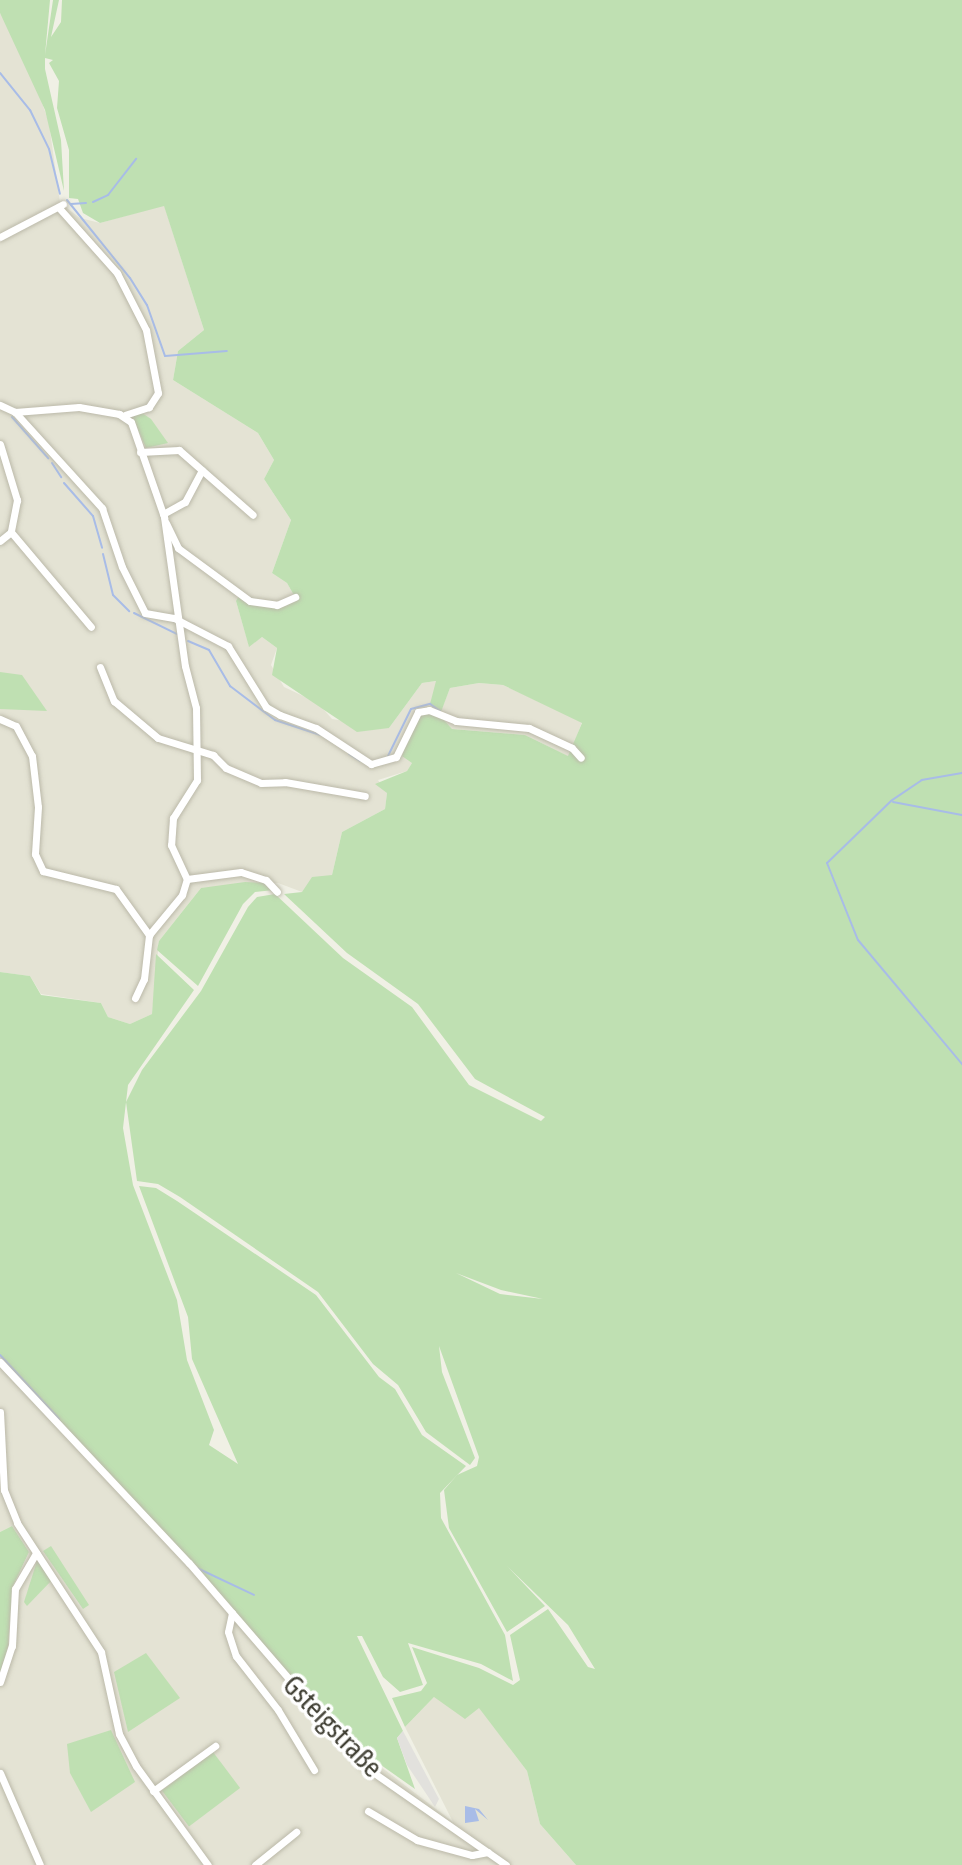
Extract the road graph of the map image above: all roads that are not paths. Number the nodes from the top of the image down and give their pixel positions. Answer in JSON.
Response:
{"nodes":[{"id":1,"x":0,"y":237,"type":"edge"},
{"id":2,"x":0,"y":405,"type":"edge"},
{"id":3,"x":15,"y":412,"type":"junction"},
{"id":4,"x":123,"y":415,"type":"junction"},
{"id":5,"x":0,"y":444,"type":"edge"},
{"id":6,"x":140,"y":452,"type":"junction"},
{"id":7,"x":202,"y":470,"type":"junction"},
{"id":8,"x":253,"y":515,"type":"dead end"},
{"id":9,"x":163,"y":516,"type":"junction"},
{"id":10,"x":11,"y":532,"type":"junction"},
{"id":11,"x":0,"y":541,"type":"edge"},
{"id":12,"x":295,"y":597,"type":"dead end"},
{"id":13,"x":182,"y":621,"type":"junction"},
{"id":14,"x":91,"y":627,"type":"dead end"},
{"id":15,"x":100,"y":667,"type":"dead end"},
{"id":16,"x":0,"y":719,"type":"edge"},
{"id":17,"x":200,"y":751,"type":"junction"},
{"id":18,"x":581,"y":758,"type":"dead end"},
{"id":19,"x":365,"y":796,"type":"dead end"},
{"id":20,"x":187,"y":879,"type":"junction"},
{"id":21,"x":277,"y":892,"type":"dead end"},
{"id":22,"x":149,"y":935,"type":"junction"},
{"id":23,"x":135,"y":998,"type":"dead end"},
{"id":24,"x":0,"y":1362,"type":"edge"},
{"id":25,"x":0,"y":1412,"type":"edge"},
{"id":26,"x":36,"y":1553,"type":"junction"},
{"id":27,"x":232,"y":1613,"type":"junction"},
{"id":28,"x":0,"y":1682,"type":"edge"},
{"id":29,"x":215,"y":1746,"type":"dead end"},
{"id":30,"x":314,"y":1770,"type":"dead end"},
{"id":31,"x":0,"y":1773,"type":"edge"},
{"id":32,"x":153,"y":1791,"type":"junction"},
{"id":33,"x":368,"y":1811,"type":"dead end"},
{"id":34,"x":296,"y":1832,"type":"dead end"},
{"id":35,"x":488,"y":1852,"type":"junction"},
{"id":36,"x":40,"y":1865,"type":"edge"},
{"id":37,"x":208,"y":1865,"type":"edge"},
{"id":38,"x":255,"y":1865,"type":"edge"},
{"id":39,"x":506,"y":1865,"type":"edge"}],
"edges":[{"from":1,"to":4,"type":"street"},
{"from":2,"to":3,"type":"street"},
{"from":3,"to":4,"type":"street"},
{"from":3,"to":13,"type":"street"},
{"from":4,"to":6,"type":"street"},
{"from":5,"to":10,"type":"street"},
{"from":6,"to":7,"type":"street"},
{"from":6,"to":9,"type":"street"},
{"from":7,"to":8,"type":"street"},
{"from":7,"to":9,"type":"street"},
{"from":9,"to":12,"type":"street"},
{"from":9,"to":13,"type":"street"},
{"from":10,"to":11,"type":"street"},
{"from":10,"to":14,"type":"street"},
{"from":13,"to":17,"type":"street"},
{"from":13,"to":18,"type":"street"},
{"from":15,"to":17,"type":"street"},
{"from":16,"to":22,"type":"street"},
{"from":17,"to":19,"type":"street"},
{"from":17,"to":20,"type":"street"},
{"from":20,"to":21,"type":"street"},
{"from":20,"to":22,"type":"street"},
{"from":22,"to":23,"type":"street"},
{"from":24,"to":27,"type":"street","name":"Gsteigstraße"},
{"from":25,"to":26,"type":"street"},
{"from":26,"to":28,"type":"street"},
{"from":26,"to":32,"type":"street"},
{"from":27,"to":30,"type":"street","name":"Gsteigstraße"},
{"from":27,"to":35,"type":"street","name":"Gsteigstraße"},
{"from":29,"to":32,"type":"street"},
{"from":31,"to":36,"type":"street"},
{"from":32,"to":37,"type":"street"},
{"from":33,"to":35,"type":"street","name":"Gsteigstraße"},
{"from":34,"to":38,"type":"street"},
{"from":35,"to":39,"type":"street","name":"Gsteigstraße"}]}
